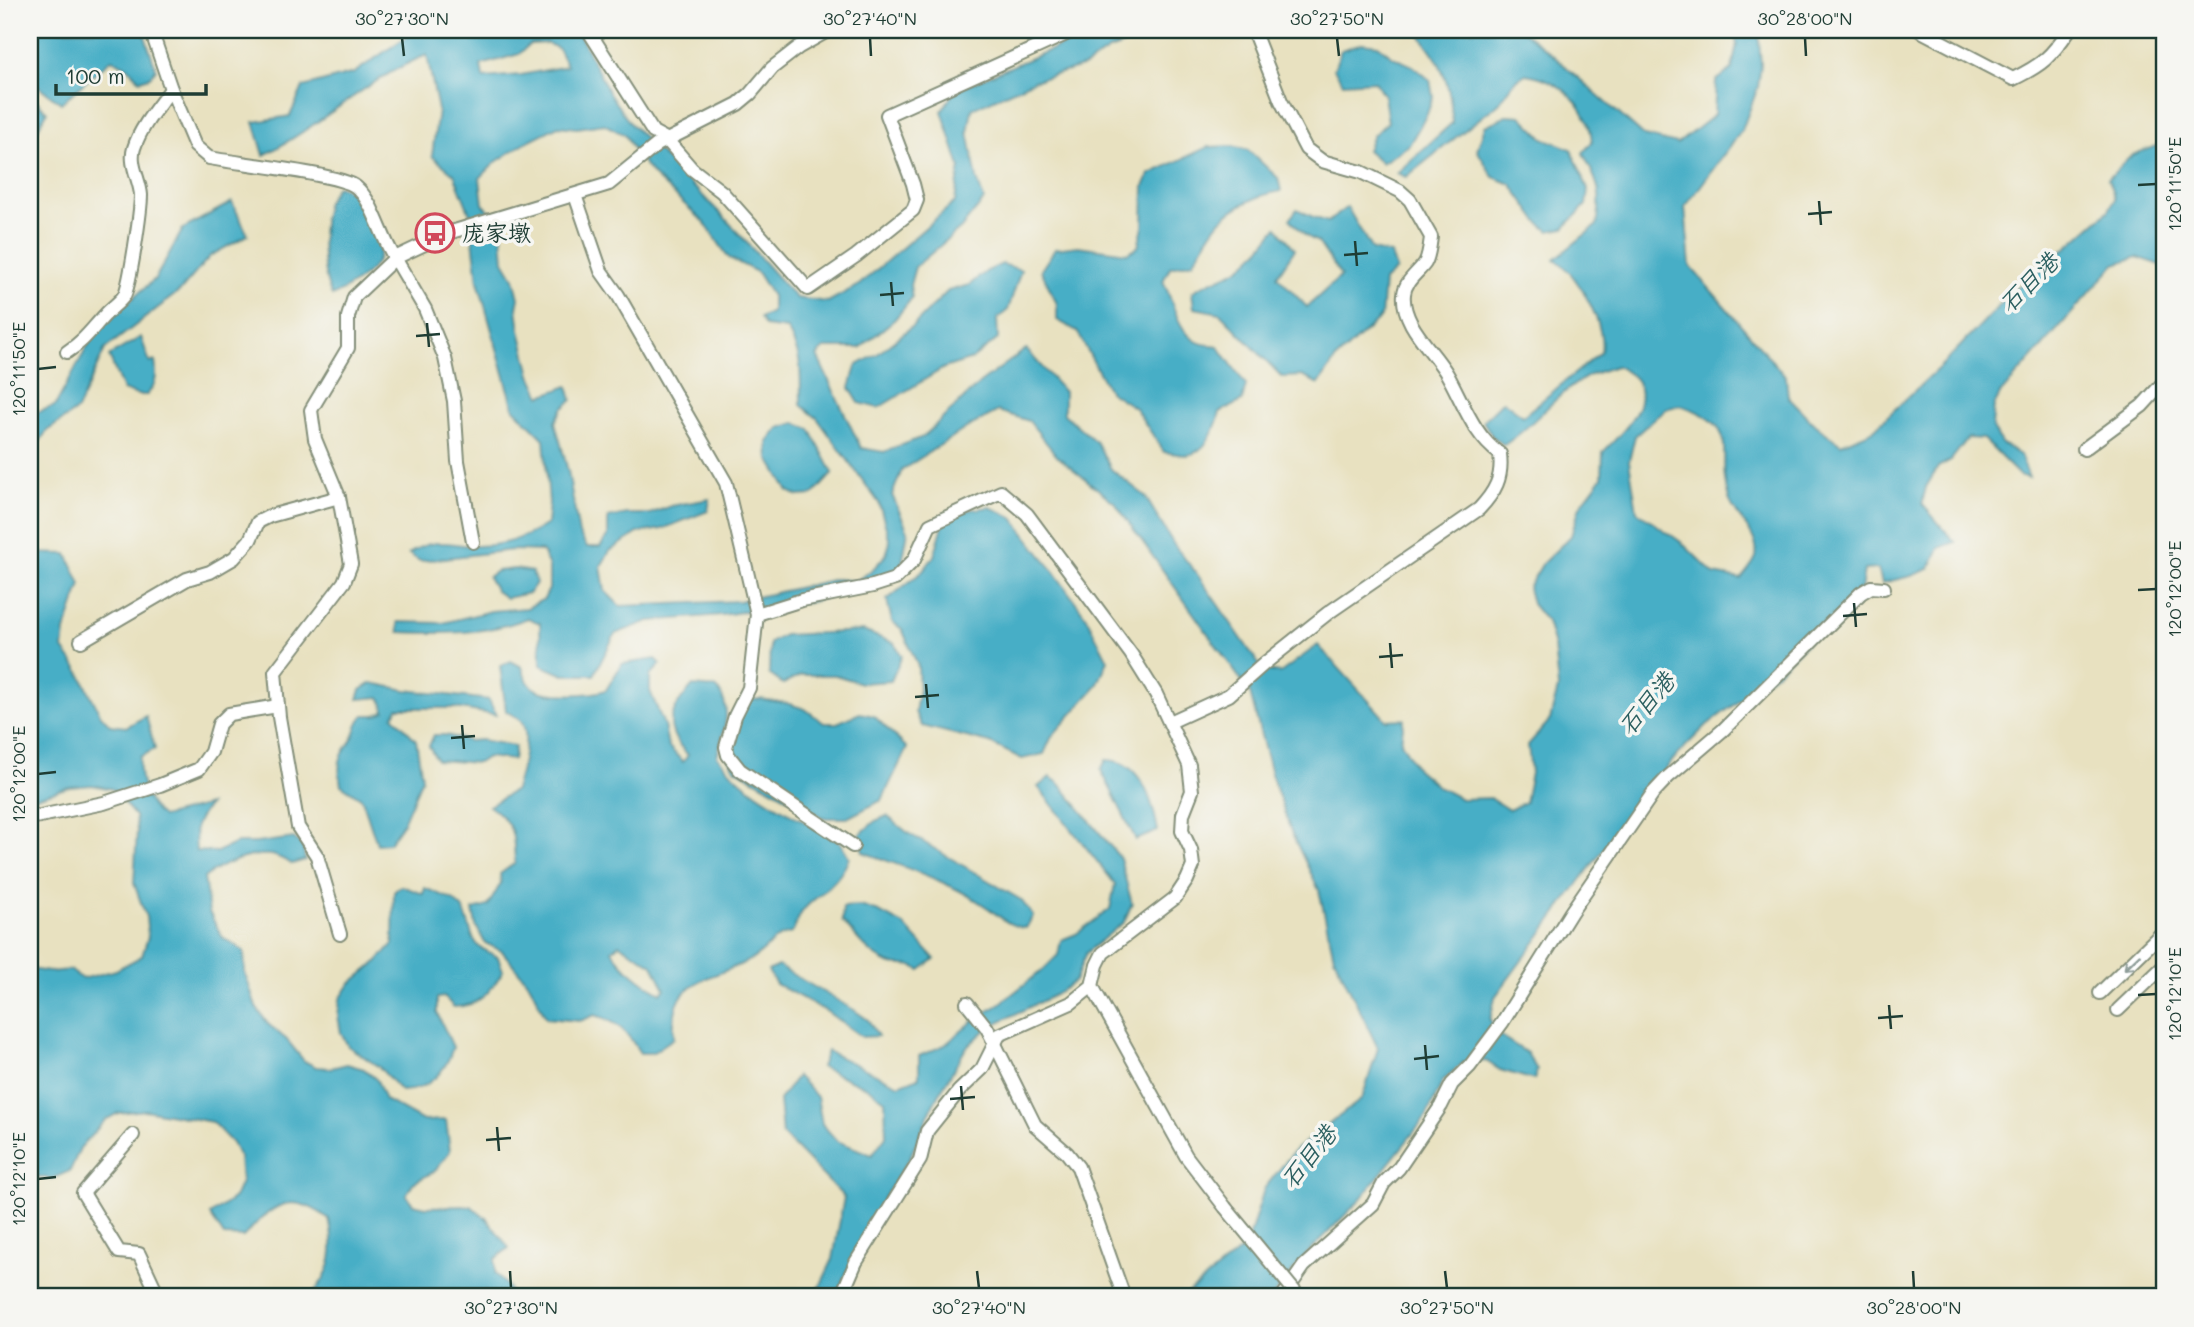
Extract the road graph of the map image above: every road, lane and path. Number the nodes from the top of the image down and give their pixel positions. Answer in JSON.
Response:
{"nodes":[{"id":1,"x":151,"y":30,"type":"edge"},
{"id":2,"x":588,"y":30,"type":"edge"},
{"id":3,"x":829,"y":30,"type":"edge"},
{"id":4,"x":1075,"y":30,"type":"edge"},
{"id":5,"x":1253,"y":30,"type":"edge"},
{"id":6,"x":1919,"y":30,"type":"edge"},
{"id":7,"x":2068,"y":30,"type":"edge"},
{"id":8,"x":171,"y":89,"type":"junction"},
{"id":9,"x":662,"y":142,"type":"junction"},
{"id":10,"x":575,"y":195,"type":"junction"},
{"id":11,"x":395,"y":258,"type":"junction"},
{"id":12,"x":66,"y":352,"type":"dead end"},
{"id":13,"x":2164,"y":382,"type":"edge"},
{"id":14,"x":2084,"y":449,"type":"dead end"},
{"id":15,"x":339,"y":497,"type":"junction"},
{"id":16,"x":473,"y":542,"type":"dead end"},
{"id":17,"x":1884,"y":588,"type":"dead end"},
{"id":18,"x":757,"y":614,"type":"junction"},
{"id":19,"x":81,"y":641,"type":"dead end"},
{"id":20,"x":278,"y":706,"type":"junction"},
{"id":21,"x":1170,"y":722,"type":"junction"},
{"id":22,"x":30,"y":818,"type":"edge"},
{"id":23,"x":853,"y":846,"type":"dead end"},
{"id":24,"x":2164,"y":931,"type":"edge"},
{"id":25,"x":340,"y":934,"type":"dead end"},
{"id":26,"x":2164,"y":966,"type":"edge"},
{"id":27,"x":1092,"y":986,"type":"junction"},
{"id":28,"x":2100,"y":992,"type":"dead end"},
{"id":29,"x":967,"y":1003,"type":"dead end"},
{"id":30,"x":2118,"y":1010,"type":"dead end"},
{"id":31,"x":995,"y":1043,"type":"junction"},
{"id":32,"x":132,"y":1135,"type":"dead end"},
{"id":33,"x":1293,"y":1296,"type":"edge"},
{"id":34,"x":159,"y":1297,"type":"edge"},
{"id":35,"x":841,"y":1297,"type":"edge"},
{"id":36,"x":1124,"y":1297,"type":"edge"}],
"edges":[{"from":1,"to":8,"type":"street"},
{"from":2,"to":9,"type":"street"},
{"from":3,"to":9,"type":"street"},
{"from":4,"to":9,"type":"street"},
{"from":5,"to":21,"type":"street"},
{"from":6,"to":7,"type":"street"},
{"from":8,"to":11,"type":"street"},
{"from":8,"to":12,"type":"street"},
{"from":9,"to":10,"type":"street"},
{"from":10,"to":11,"type":"street"},
{"from":10,"to":18,"type":"street"},
{"from":11,"to":15,"type":"street"},
{"from":11,"to":16,"type":"street"},
{"from":13,"to":14,"type":"street"},
{"from":15,"to":19,"type":"street"},
{"from":15,"to":20,"type":"street"},
{"from":17,"to":33,"type":"street"},
{"from":18,"to":21,"type":"street"},
{"from":18,"to":23,"type":"street"},
{"from":20,"to":22,"type":"street"},
{"from":20,"to":25,"type":"street"},
{"from":21,"to":27,"type":"street"},
{"from":24,"to":28,"type":"street","one_way":true},
{"from":26,"to":30,"type":"street"},
{"from":27,"to":31,"type":"street"},
{"from":27,"to":33,"type":"street","bridge":true},
{"from":29,"to":31,"type":"street"},
{"from":31,"to":35,"type":"street"},
{"from":31,"to":36,"type":"street"},
{"from":32,"to":34,"type":"street"}]}
